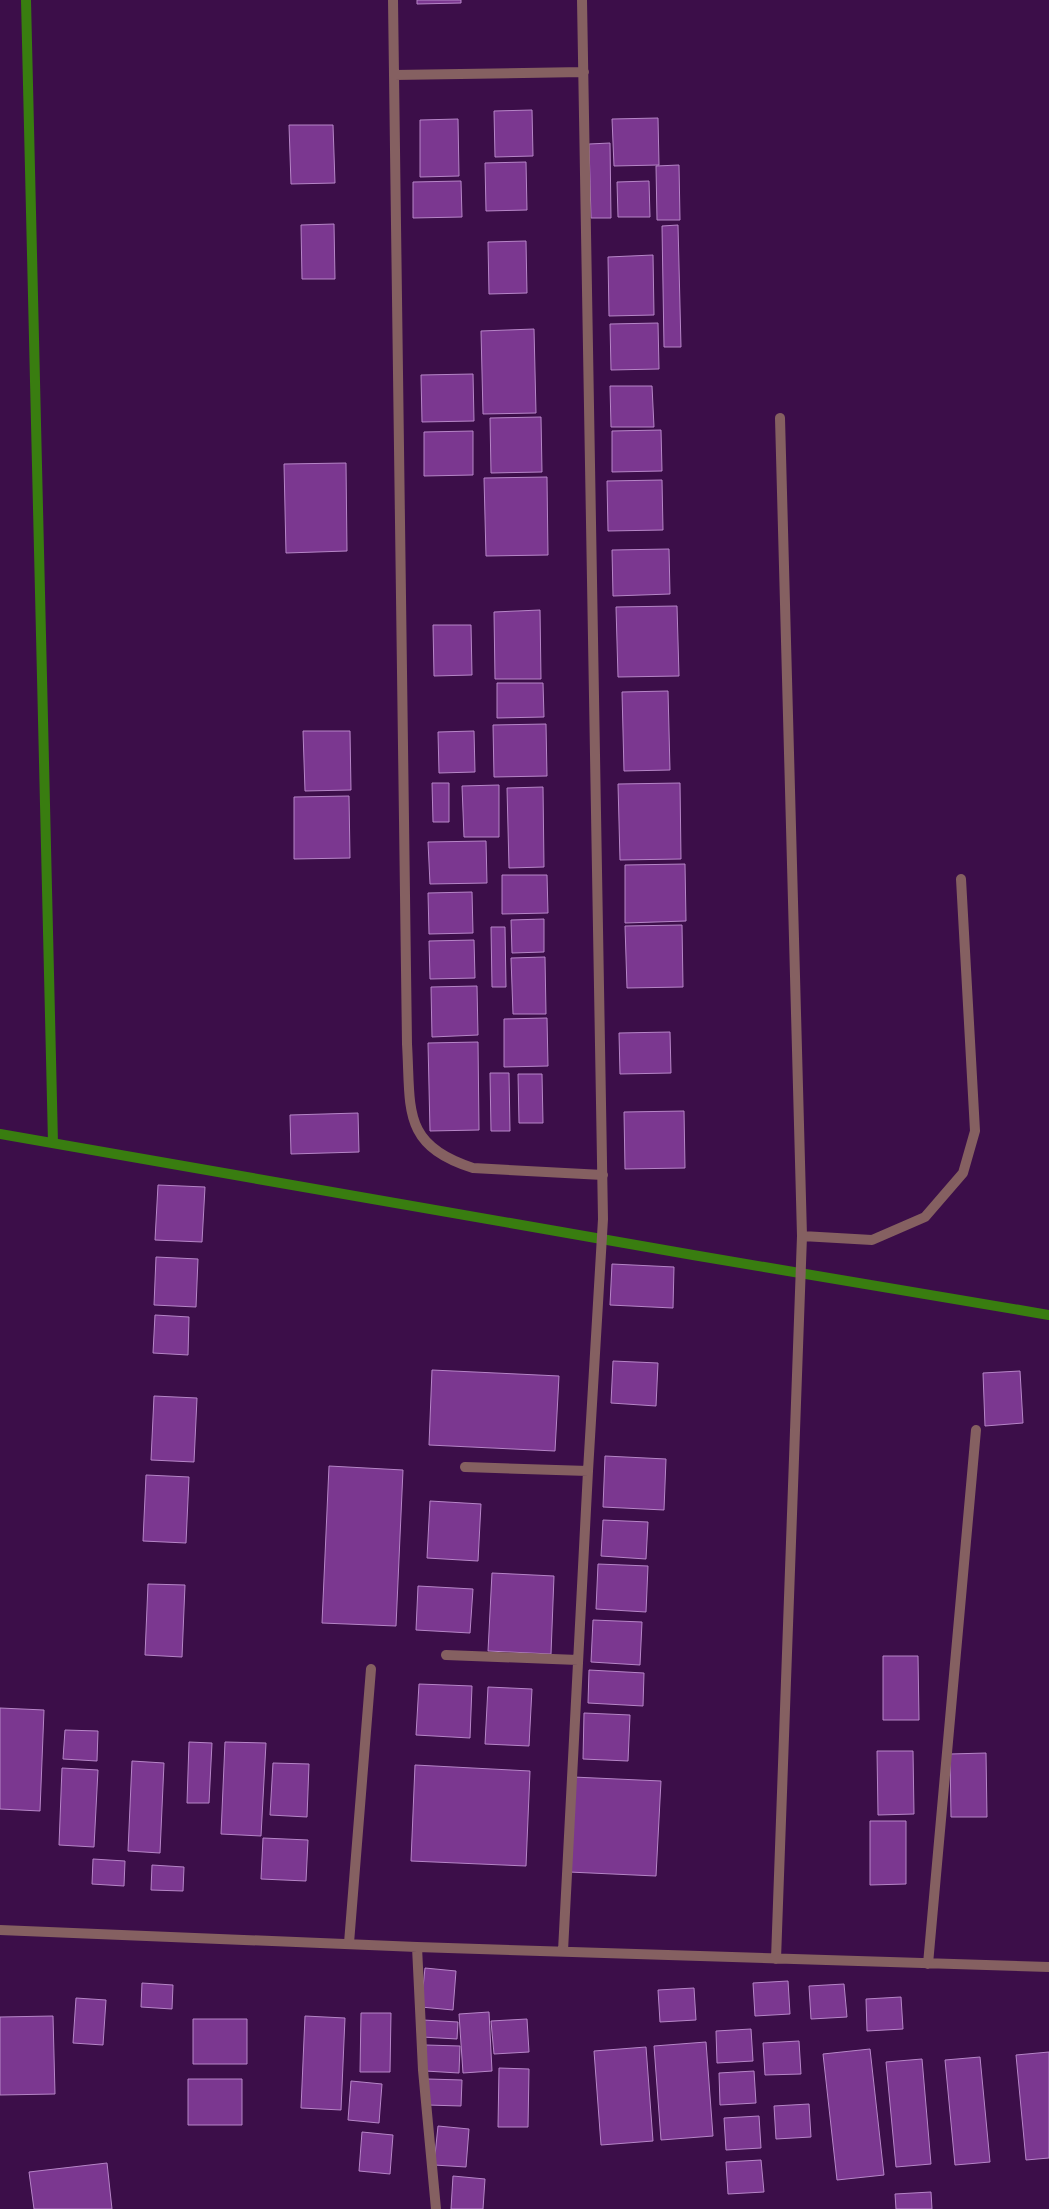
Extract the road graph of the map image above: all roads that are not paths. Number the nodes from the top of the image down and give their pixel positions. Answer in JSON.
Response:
{"nodes":[{"id":1,"x":393,"y":0,"type":"edge"},
{"id":2,"x":582,"y":0,"type":"edge"},
{"id":3,"x":584,"y":72,"type":"junction"},
{"id":4,"x":394,"y":75,"type":"junction"},
{"id":5,"x":780,"y":418,"type":"dead end"},
{"id":6,"x":961,"y":879,"type":"dead end"},
{"id":7,"x":603,"y":1175,"type":"junction"},
{"id":8,"x":802,"y":1236,"type":"junction"},
{"id":9,"x":976,"y":1430,"type":"dead end"},
{"id":10,"x":465,"y":1467,"type":"dead end"},
{"id":11,"x":588,"y":1471,"type":"junction"},
{"id":12,"x":446,"y":1655,"type":"dead end"},
{"id":13,"x":578,"y":1660,"type":"junction"},
{"id":14,"x":371,"y":1669,"type":"dead end"},
{"id":15,"x":0,"y":1930,"type":"edge"},
{"id":16,"x":349,"y":1943,"type":"junction"},
{"id":17,"x":417,"y":1947,"type":"junction"},
{"id":18,"x":563,"y":1951,"type":"junction"},
{"id":19,"x":776,"y":1959,"type":"junction"},
{"id":20,"x":928,"y":1964,"type":"junction"},
{"id":21,"x":1049,"y":1967,"type":"edge"},
{"id":22,"x":436,"y":2209,"type":"edge"}],
"edges":[{"from":1,"to":4,"type":"street"},
{"from":2,"to":3,"type":"street"},
{"from":3,"to":4,"type":"street"},
{"from":3,"to":7,"type":"street"},
{"from":4,"to":7,"type":"street"},
{"from":5,"to":8,"type":"street"},
{"from":6,"to":8,"type":"street"},
{"from":7,"to":11,"type":"street"},
{"from":8,"to":19,"type":"street"},
{"from":9,"to":20,"type":"street"},
{"from":10,"to":11,"type":"street"},
{"from":11,"to":13,"type":"street"},
{"from":12,"to":13,"type":"street"},
{"from":13,"to":18,"type":"street"},
{"from":14,"to":16,"type":"street"},
{"from":15,"to":16,"type":"street"},
{"from":16,"to":17,"type":"street"},
{"from":17,"to":18,"type":"street"},
{"from":17,"to":22,"type":"street"},
{"from":18,"to":19,"type":"street"},
{"from":19,"to":20,"type":"street"},
{"from":20,"to":21,"type":"street"}]}
